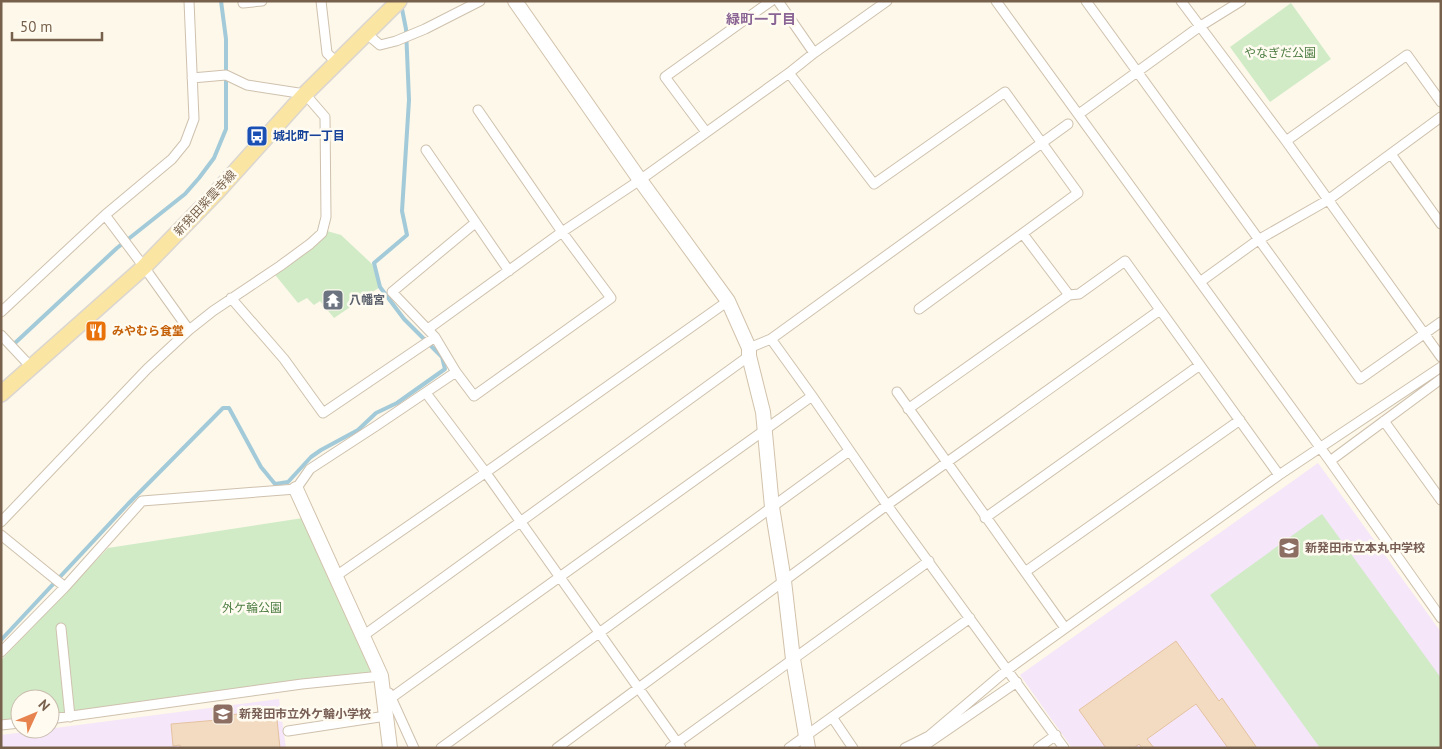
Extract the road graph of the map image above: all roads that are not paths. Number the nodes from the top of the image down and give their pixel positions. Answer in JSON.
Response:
{"nodes":[{"id":1,"x":189,"y":1,"type":"edge"},
{"id":2,"x":243,"y":1,"type":"edge"},
{"id":3,"x":262,"y":1,"type":"edge"},
{"id":4,"x":321,"y":1,"type":"edge"},
{"id":5,"x":399,"y":1,"type":"edge"},
{"id":6,"x":480,"y":1,"type":"edge"},
{"id":7,"x":515,"y":1,"type":"edge"},
{"id":8,"x":770,"y":1,"type":"edge"},
{"id":9,"x":778,"y":1,"type":"edge"},
{"id":10,"x":887,"y":1,"type":"edge"},
{"id":11,"x":996,"y":1,"type":"edge"},
{"id":12,"x":1086,"y":1,"type":"edge"},
{"id":13,"x":1181,"y":1,"type":"edge"},
{"id":14,"x":1242,"y":1,"type":"edge"},
{"id":15,"x":1199,"y":27,"type":"junction"},
{"id":16,"x":367,"y":34,"type":"junction"},
{"id":17,"x":814,"y":53,"type":"junction"},
{"id":18,"x":336,"y":62,"type":"junction"},
{"id":19,"x":789,"y":72,"type":"junction"},
{"id":20,"x":1137,"y":72,"type":"junction"},
{"id":21,"x":192,"y":78,"type":"junction"},
{"id":22,"x":304,"y":94,"type":"junction"},
{"id":23,"x":1441,"y":102,"type":"edge"},
{"id":24,"x":478,"y":110,"type":"dead end"},
{"id":25,"x":1079,"y":114,"type":"junction"},
{"id":26,"x":1441,"y":117,"type":"edge"},
{"id":27,"x":1068,"y":124,"type":"dead end"},
{"id":28,"x":706,"y":132,"type":"junction"},
{"id":29,"x":1286,"y":141,"type":"junction"},
{"id":30,"x":1041,"y":144,"type":"junction"},
{"id":31,"x":426,"y":150,"type":"dead end"},
{"id":32,"x":1391,"y":154,"type":"junction"},
{"id":33,"x":640,"y":180,"type":"junction"},
{"id":34,"x":1328,"y":200,"type":"junction"},
{"id":35,"x":104,"y":215,"type":"junction"},
{"id":36,"x":475,"y":223,"type":"junction"},
{"id":37,"x":1441,"y":224,"type":"edge"},
{"id":38,"x":562,"y":232,"type":"junction"},
{"id":39,"x":1023,"y":234,"type":"junction"},
{"id":40,"x":1258,"y":240,"type":"junction"},
{"id":41,"x":144,"y":267,"type":"junction"},
{"id":42,"x":509,"y":271,"type":"junction"},
{"id":43,"x":1200,"y":282,"type":"junction"},
{"id":44,"x":1069,"y":295,"type":"junction"},
{"id":45,"x":231,"y":298,"type":"junction"},
{"id":46,"x":728,"y":301,"type":"junction"},
{"id":47,"x":919,"y":309,"type":"dead end"},
{"id":48,"x":1160,"y":310,"type":"junction"},
{"id":49,"x":1,"y":312,"type":"edge"},
{"id":50,"x":1441,"y":322,"type":"edge"},
{"id":51,"x":428,"y":329,"type":"junction"},
{"id":52,"x":189,"y":330,"type":"junction"},
{"id":53,"x":1424,"y":334,"type":"junction"},
{"id":54,"x":1,"y":335,"type":"edge"},
{"id":55,"x":435,"y":337,"type":"junction"},
{"id":56,"x":770,"y":339,"type":"junction"},
{"id":57,"x":749,"y":352,"type":"junction"},
{"id":58,"x":1441,"y":357,"type":"edge"},
{"id":59,"x":1200,"y":365,"type":"junction"},
{"id":60,"x":31,"y":367,"type":"junction"},
{"id":61,"x":1441,"y":367,"type":"edge"},
{"id":62,"x":456,"y":372,"type":"junction"},
{"id":63,"x":1441,"y":380,"type":"edge"},
{"id":64,"x":426,"y":392,"type":"junction"},
{"id":65,"x":897,"y":392,"type":"dead end"},
{"id":66,"x":1,"y":394,"type":"edge"},
{"id":67,"x":812,"y":396,"type":"junction"},
{"id":68,"x":908,"y":409,"type":"junction"},
{"id":69,"x":1240,"y":420,"type":"junction"},
{"id":70,"x":1384,"y":421,"type":"junction"},
{"id":71,"x":764,"y":431,"type":"junction"},
{"id":72,"x":1319,"y":447,"type":"junction"},
{"id":73,"x":849,"y":451,"type":"junction"},
{"id":74,"x":1330,"y":461,"type":"junction"},
{"id":75,"x":947,"y":464,"type":"junction"},
{"id":76,"x":486,"y":473,"type":"junction"},
{"id":77,"x":1279,"y":475,"type":"junction"},
{"id":78,"x":296,"y":489,"type":"junction"},
{"id":79,"x":1441,"y":500,"type":"edge"},
{"id":80,"x":887,"y":505,"type":"junction"},
{"id":81,"x":772,"y":507,"type":"junction"},
{"id":82,"x":985,"y":518,"type":"junction"},
{"id":83,"x":1,"y":522,"type":"edge"},
{"id":84,"x":520,"y":522,"type":"junction"},
{"id":85,"x":1,"y":535,"type":"edge"},
{"id":86,"x":929,"y":561,"type":"junction"},
{"id":87,"x":1025,"y":572,"type":"junction"},
{"id":88,"x":336,"y":576,"type":"junction"},
{"id":89,"x":560,"y":577,"type":"junction"},
{"id":90,"x":784,"y":581,"type":"junction"},
{"id":91,"x":65,"y":587,"type":"junction"},
{"id":92,"x":1440,"y":616,"type":"edge"},
{"id":93,"x":970,"y":618,"type":"junction"},
{"id":94,"x":61,"y":628,"type":"dead end"},
{"id":95,"x":1065,"y":628,"type":"junction"},
{"id":96,"x":599,"y":633,"type":"junction"},
{"id":97,"x":363,"y":636,"type":"junction"},
{"id":98,"x":1,"y":652,"type":"edge"},
{"id":99,"x":793,"y":659,"type":"junction"},
{"id":100,"x":1007,"y":670,"type":"junction"},
{"id":101,"x":381,"y":676,"type":"junction"},
{"id":102,"x":1017,"y":682,"type":"junction"},
{"id":103,"x":638,"y":688,"type":"junction"},
{"id":104,"x":391,"y":698,"type":"junction"},
{"id":105,"x":386,"y":716,"type":"junction"},
{"id":106,"x":70,"y":717,"type":"junction"},
{"id":107,"x":832,"y":717,"type":"junction"},
{"id":108,"x":60,"y":718,"type":"edge"},
{"id":109,"x":288,"y":731,"type":"dead end"},
{"id":110,"x":1056,"y":735,"type":"junction"},
{"id":111,"x":807,"y":742,"type":"edge"},
{"id":112,"x":676,"y":746,"type":"edge"},
{"id":113,"x":390,"y":748,"type":"edge"},
{"id":114,"x":414,"y":748,"type":"edge"},
{"id":115,"x":441,"y":748,"type":"edge"},
{"id":116,"x":557,"y":748,"type":"edge"},
{"id":117,"x":789,"y":748,"type":"edge"},
{"id":118,"x":853,"y":748,"type":"edge"},
{"id":119,"x":905,"y":748,"type":"edge"},
{"id":120,"x":921,"y":748,"type":"edge"},
{"id":121,"x":1038,"y":748,"type":"edge"},
{"id":122,"x":1064,"y":748,"type":"edge"}],
"edges":[{"from":1,"to":21,"type":"street"},
{"from":2,"to":3,"type":"street"},
{"from":4,"to":18,"type":"street"},
{"from":5,"to":16,"type":"main road","name":"新発田紫雲寺線"},
{"from":6,"to":16,"type":"street"},
{"from":7,"to":33,"type":"street"},
{"from":8,"to":28,"type":"street"},
{"from":9,"to":17,"type":"street"},
{"from":10,"to":17,"type":"street"},
{"from":11,"to":25,"type":"street"},
{"from":12,"to":20,"type":"street"},
{"from":13,"to":15,"type":"street"},
{"from":14,"to":15,"type":"street"},
{"from":15,"to":20,"type":"street"},
{"from":15,"to":29,"type":"street"},
{"from":16,"to":18,"type":"main road","name":"新発田紫雲寺線"},
{"from":17,"to":19,"type":"street"},
{"from":18,"to":22,"type":"main road","name":"新発田紫雲寺線"},
{"from":19,"to":28,"type":"street"},
{"from":19,"to":30,"type":"street"},
{"from":20,"to":25,"type":"street"},
{"from":20,"to":40,"type":"street"},
{"from":21,"to":22,"type":"street"},
{"from":21,"to":35,"type":"street"},
{"from":22,"to":41,"type":"main road","name":"新発田紫雲寺線"},
{"from":22,"to":45,"type":"street"},
{"from":23,"to":29,"type":"street"},
{"from":24,"to":38,"type":"street"},
{"from":25,"to":43,"type":"street"},
{"from":26,"to":32,"type":"street"},
{"from":27,"to":30,"type":"street"},
{"from":28,"to":33,"type":"street"},
{"from":29,"to":34,"type":"street"},
{"from":30,"to":39,"type":"street"},
{"from":30,"to":56,"type":"street"},
{"from":31,"to":36,"type":"street"},
{"from":32,"to":34,"type":"street"},
{"from":32,"to":37,"type":"street"},
{"from":33,"to":38,"type":"street"},
{"from":33,"to":46,"type":"street"},
{"from":34,"to":40,"type":"street"},
{"from":34,"to":53,"type":"street"},
{"from":35,"to":41,"type":"street"},
{"from":35,"to":49,"type":"street"},
{"from":36,"to":42,"type":"street"},
{"from":36,"to":51,"type":"street"},
{"from":38,"to":42,"type":"street"},
{"from":38,"to":62,"type":"street"},
{"from":39,"to":44,"type":"street"},
{"from":39,"to":47,"type":"street"},
{"from":40,"to":43,"type":"street"},
{"from":40,"to":53,"type":"street"},
{"from":41,"to":52,"type":"street"},
{"from":41,"to":60,"type":"main road","name":"新発田紫雲寺線"},
{"from":42,"to":51,"type":"street"},
{"from":43,"to":72,"type":"street"},
{"from":44,"to":48,"type":"street"},
{"from":44,"to":68,"type":"street"},
{"from":45,"to":52,"type":"street"},
{"from":45,"to":55,"type":"street"},
{"from":46,"to":57,"type":"street"},
{"from":46,"to":76,"type":"street"},
{"from":48,"to":59,"type":"street"},
{"from":48,"to":75,"type":"street"},
{"from":50,"to":53,"type":"street"},
{"from":51,"to":55,"type":"street"},
{"from":52,"to":83,"type":"street"},
{"from":53,"to":58,"type":"street"},
{"from":54,"to":60,"type":"street"},
{"from":55,"to":62,"type":"street"},
{"from":56,"to":57,"type":"street"},
{"from":56,"to":67,"type":"street"},
{"from":57,"to":71,"type":"street"},
{"from":57,"to":84,"type":"street"},
{"from":59,"to":69,"type":"street"},
{"from":59,"to":82,"type":"street"},
{"from":60,"to":66,"type":"main road","name":"新発田紫雲寺線"},
{"from":61,"to":72,"type":"street"},
{"from":62,"to":64,"type":"street"},
{"from":63,"to":70,"type":"street"},
{"from":64,"to":76,"type":"street"},
{"from":64,"to":78,"type":"street"},
{"from":65,"to":68,"type":"street"},
{"from":67,"to":71,"type":"street"},
{"from":67,"to":73,"type":"street"},
{"from":68,"to":75,"type":"street"},
{"from":69,"to":77,"type":"street"},
{"from":69,"to":87,"type":"street"},
{"from":70,"to":74,"type":"street"},
{"from":70,"to":79,"type":"street"},
{"from":71,"to":81,"type":"street"},
{"from":71,"to":89,"type":"street"},
{"from":72,"to":74,"type":"street"},
{"from":72,"to":77,"type":"street"},
{"from":73,"to":80,"type":"street"},
{"from":73,"to":81,"type":"street"},
{"from":74,"to":92,"type":"street"},
{"from":75,"to":80,"type":"street"},
{"from":75,"to":82,"type":"street"},
{"from":76,"to":84,"type":"street"},
{"from":76,"to":88,"type":"street"},
{"from":77,"to":95,"type":"street"},
{"from":78,"to":88,"type":"street"},
{"from":78,"to":91,"type":"street"},
{"from":80,"to":86,"type":"street"},
{"from":80,"to":90,"type":"street"},
{"from":81,"to":90,"type":"street"},
{"from":81,"to":96,"type":"street"},
{"from":82,"to":87,"type":"street"},
{"from":84,"to":89,"type":"street"},
{"from":84,"to":97,"type":"street"},
{"from":85,"to":91,"type":"street"},
{"from":86,"to":93,"type":"street"},
{"from":86,"to":99,"type":"street"},
{"from":87,"to":95,"type":"street"},
{"from":88,"to":97,"type":"street"},
{"from":89,"to":96,"type":"street"},
{"from":89,"to":104,"type":"street"},
{"from":90,"to":99,"type":"street"},
{"from":90,"to":103,"type":"street"},
{"from":91,"to":98,"type":"street"},
{"from":93,"to":100,"type":"street"},
{"from":93,"to":107,"type":"street"},
{"from":94,"to":106,"type":"street"},
{"from":95,"to":100,"type":"street"},
{"from":96,"to":103,"type":"street"},
{"from":96,"to":115,"type":"street"},
{"from":97,"to":101,"type":"street"},
{"from":99,"to":111,"type":"street"},
{"from":99,"to":112,"type":"street"},
{"from":100,"to":102,"type":"street"},
{"from":100,"to":119,"type":"street"},
{"from":101,"to":104,"type":"street"},
{"from":101,"to":105,"type":"street"},
{"from":101,"to":106,"type":"street"},
{"from":102,"to":110,"type":"street"},
{"from":102,"to":120,"type":"street"},
{"from":103,"to":112,"type":"street"},
{"from":103,"to":116,"type":"street"},
{"from":104,"to":114,"type":"street"},
{"from":105,"to":109,"type":"street"},
{"from":105,"to":113,"type":"street"},
{"from":106,"to":108,"type":"street"},
{"from":107,"to":111,"type":"street"},
{"from":107,"to":118,"type":"street"},
{"from":110,"to":121,"type":"street"},
{"from":110,"to":122,"type":"street"},
{"from":111,"to":117,"type":"street"}]}
